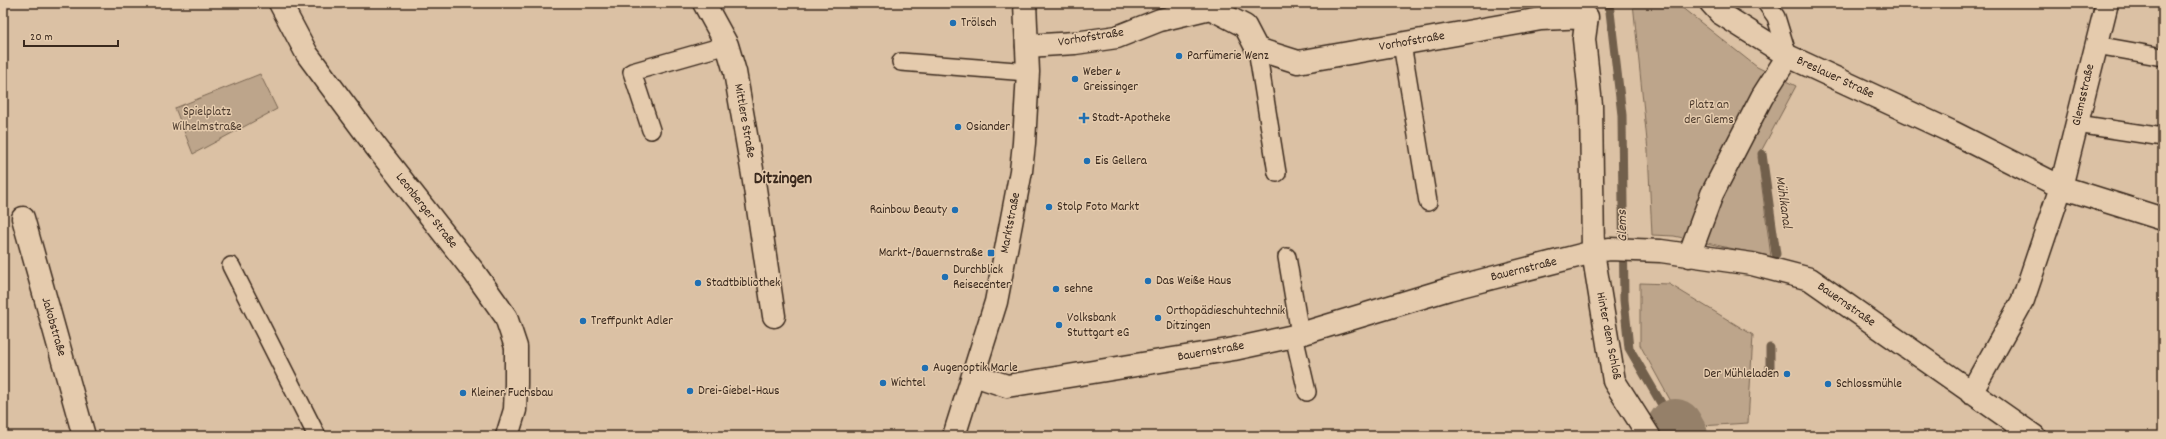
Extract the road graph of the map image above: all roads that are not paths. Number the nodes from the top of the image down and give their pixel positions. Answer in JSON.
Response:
{"nodes":[{"id":1,"x":280,"y":3,"type":"edge"},
{"id":2,"x":704,"y":3,"type":"edge"},
{"id":3,"x":1025,"y":3,"type":"edge"},
{"id":4,"x":1711,"y":3,"type":"edge"},
{"id":5,"x":1766,"y":3,"type":"edge"},
{"id":6,"x":2107,"y":3,"type":"edge"},
{"id":7,"x":1212,"y":5,"type":"edge"},
{"id":8,"x":1402,"y":44,"type":"junction"},
{"id":9,"x":727,"y":45,"type":"junction"},
{"id":10,"x":2096,"y":45,"type":"junction"},
{"id":11,"x":1027,"y":46,"type":"junction"},
{"id":12,"x":1257,"y":49,"type":"junction"},
{"id":13,"x":1788,"y":56,"type":"junction"},
{"id":14,"x":2163,"y":57,"type":"edge"},
{"id":15,"x":900,"y":62,"type":"dead end"},
{"id":16,"x":1028,"y":72,"type":"junction"},
{"id":17,"x":2077,"y":124,"type":"junction"},
{"id":18,"x":651,"y":130,"type":"dead end"},
{"id":19,"x":2163,"y":137,"type":"edge"},
{"id":20,"x":1277,"y":173,"type":"dead end"},
{"id":21,"x":2061,"y":187,"type":"junction"},
{"id":22,"x":1428,"y":202,"type":"dead end"},
{"id":23,"x":22,"y":218,"type":"dead end"},
{"id":24,"x":2163,"y":219,"type":"edge"},
{"id":25,"x":1601,"y":250,"type":"junction"},
{"id":26,"x":1689,"y":256,"type":"junction"},
{"id":27,"x":1287,"y":257,"type":"dead end"},
{"id":28,"x":231,"y":266,"type":"dead end"},
{"id":29,"x":774,"y":316,"type":"dead end"},
{"id":30,"x":1297,"y":335,"type":"junction"},
{"id":31,"x":974,"y":374,"type":"junction"},
{"id":32,"x":1307,"y":392,"type":"dead end"},
{"id":33,"x":1971,"y":393,"type":"junction"},
{"id":34,"x":84,"y":436,"type":"edge"},
{"id":35,"x":317,"y":436,"type":"edge"},
{"id":36,"x":507,"y":436,"type":"edge"},
{"id":37,"x":954,"y":436,"type":"edge"},
{"id":38,"x":1648,"y":436,"type":"edge"},
{"id":39,"x":2034,"y":436,"type":"edge"}],
"edges":[{"from":1,"to":36,"type":"street","name":"Leonberger Straße"},
{"from":2,"to":9,"type":"street","name":"Mittlere Straße"},
{"from":3,"to":11,"type":"street","name":"Marktstraße"},
{"from":4,"to":13,"type":"street"},
{"from":5,"to":13,"type":"lane"},
{"from":6,"to":10,"type":"street","name":"Glemsstraße"},
{"from":7,"to":11,"type":"street","name":"Vorhofstraße"},
{"from":7,"to":12,"type":"street","name":"Vorhofstraße"},
{"from":8,"to":12,"type":"street","name":"Vorhofstraße"},
{"from":8,"to":22,"type":"lane"},
{"from":8,"to":25,"type":"street","name":"Vorhofstraße"},
{"from":9,"to":18,"type":"lane"},
{"from":9,"to":29,"type":"street","name":"Mittlere Straße"},
{"from":10,"to":14,"type":"lane"},
{"from":10,"to":17,"type":"street","name":"Glemsstraße"},
{"from":11,"to":16,"type":"street","name":"Marktstraße"},
{"from":12,"to":20,"type":"lane"},
{"from":13,"to":21,"type":"street","name":"Breslauer Straße"},
{"from":13,"to":26,"type":"street","name":"Breslauer Straße"},
{"from":15,"to":16,"type":"lane"},
{"from":16,"to":31,"type":"street","name":"Marktstraße"},
{"from":17,"to":19,"type":"lane"},
{"from":17,"to":21,"type":"street","name":"Glemsstraße"},
{"from":21,"to":24,"type":"street","name":"Breslauer Straße"},
{"from":21,"to":33,"type":"street"},
{"from":23,"to":34,"type":"street","name":"Jakobstraße"},
{"from":25,"to":26,"type":"street","name":"Bauernstraße"},
{"from":25,"to":30,"type":"street","name":"Bauernstraße"},
{"from":25,"to":38,"type":"street","name":"Hinter dem Schloß"},
{"from":26,"to":33,"type":"street","name":"Bauernstraße"},
{"from":27,"to":30,"type":"lane"},
{"from":28,"to":35,"type":"lane"},
{"from":30,"to":31,"type":"street","name":"Bauernstraße"},
{"from":30,"to":32,"type":"lane"},
{"from":31,"to":37,"type":"street","name":"Marktstraße"},
{"from":33,"to":39,"type":"street","name":"Bauernstraße"}]}
